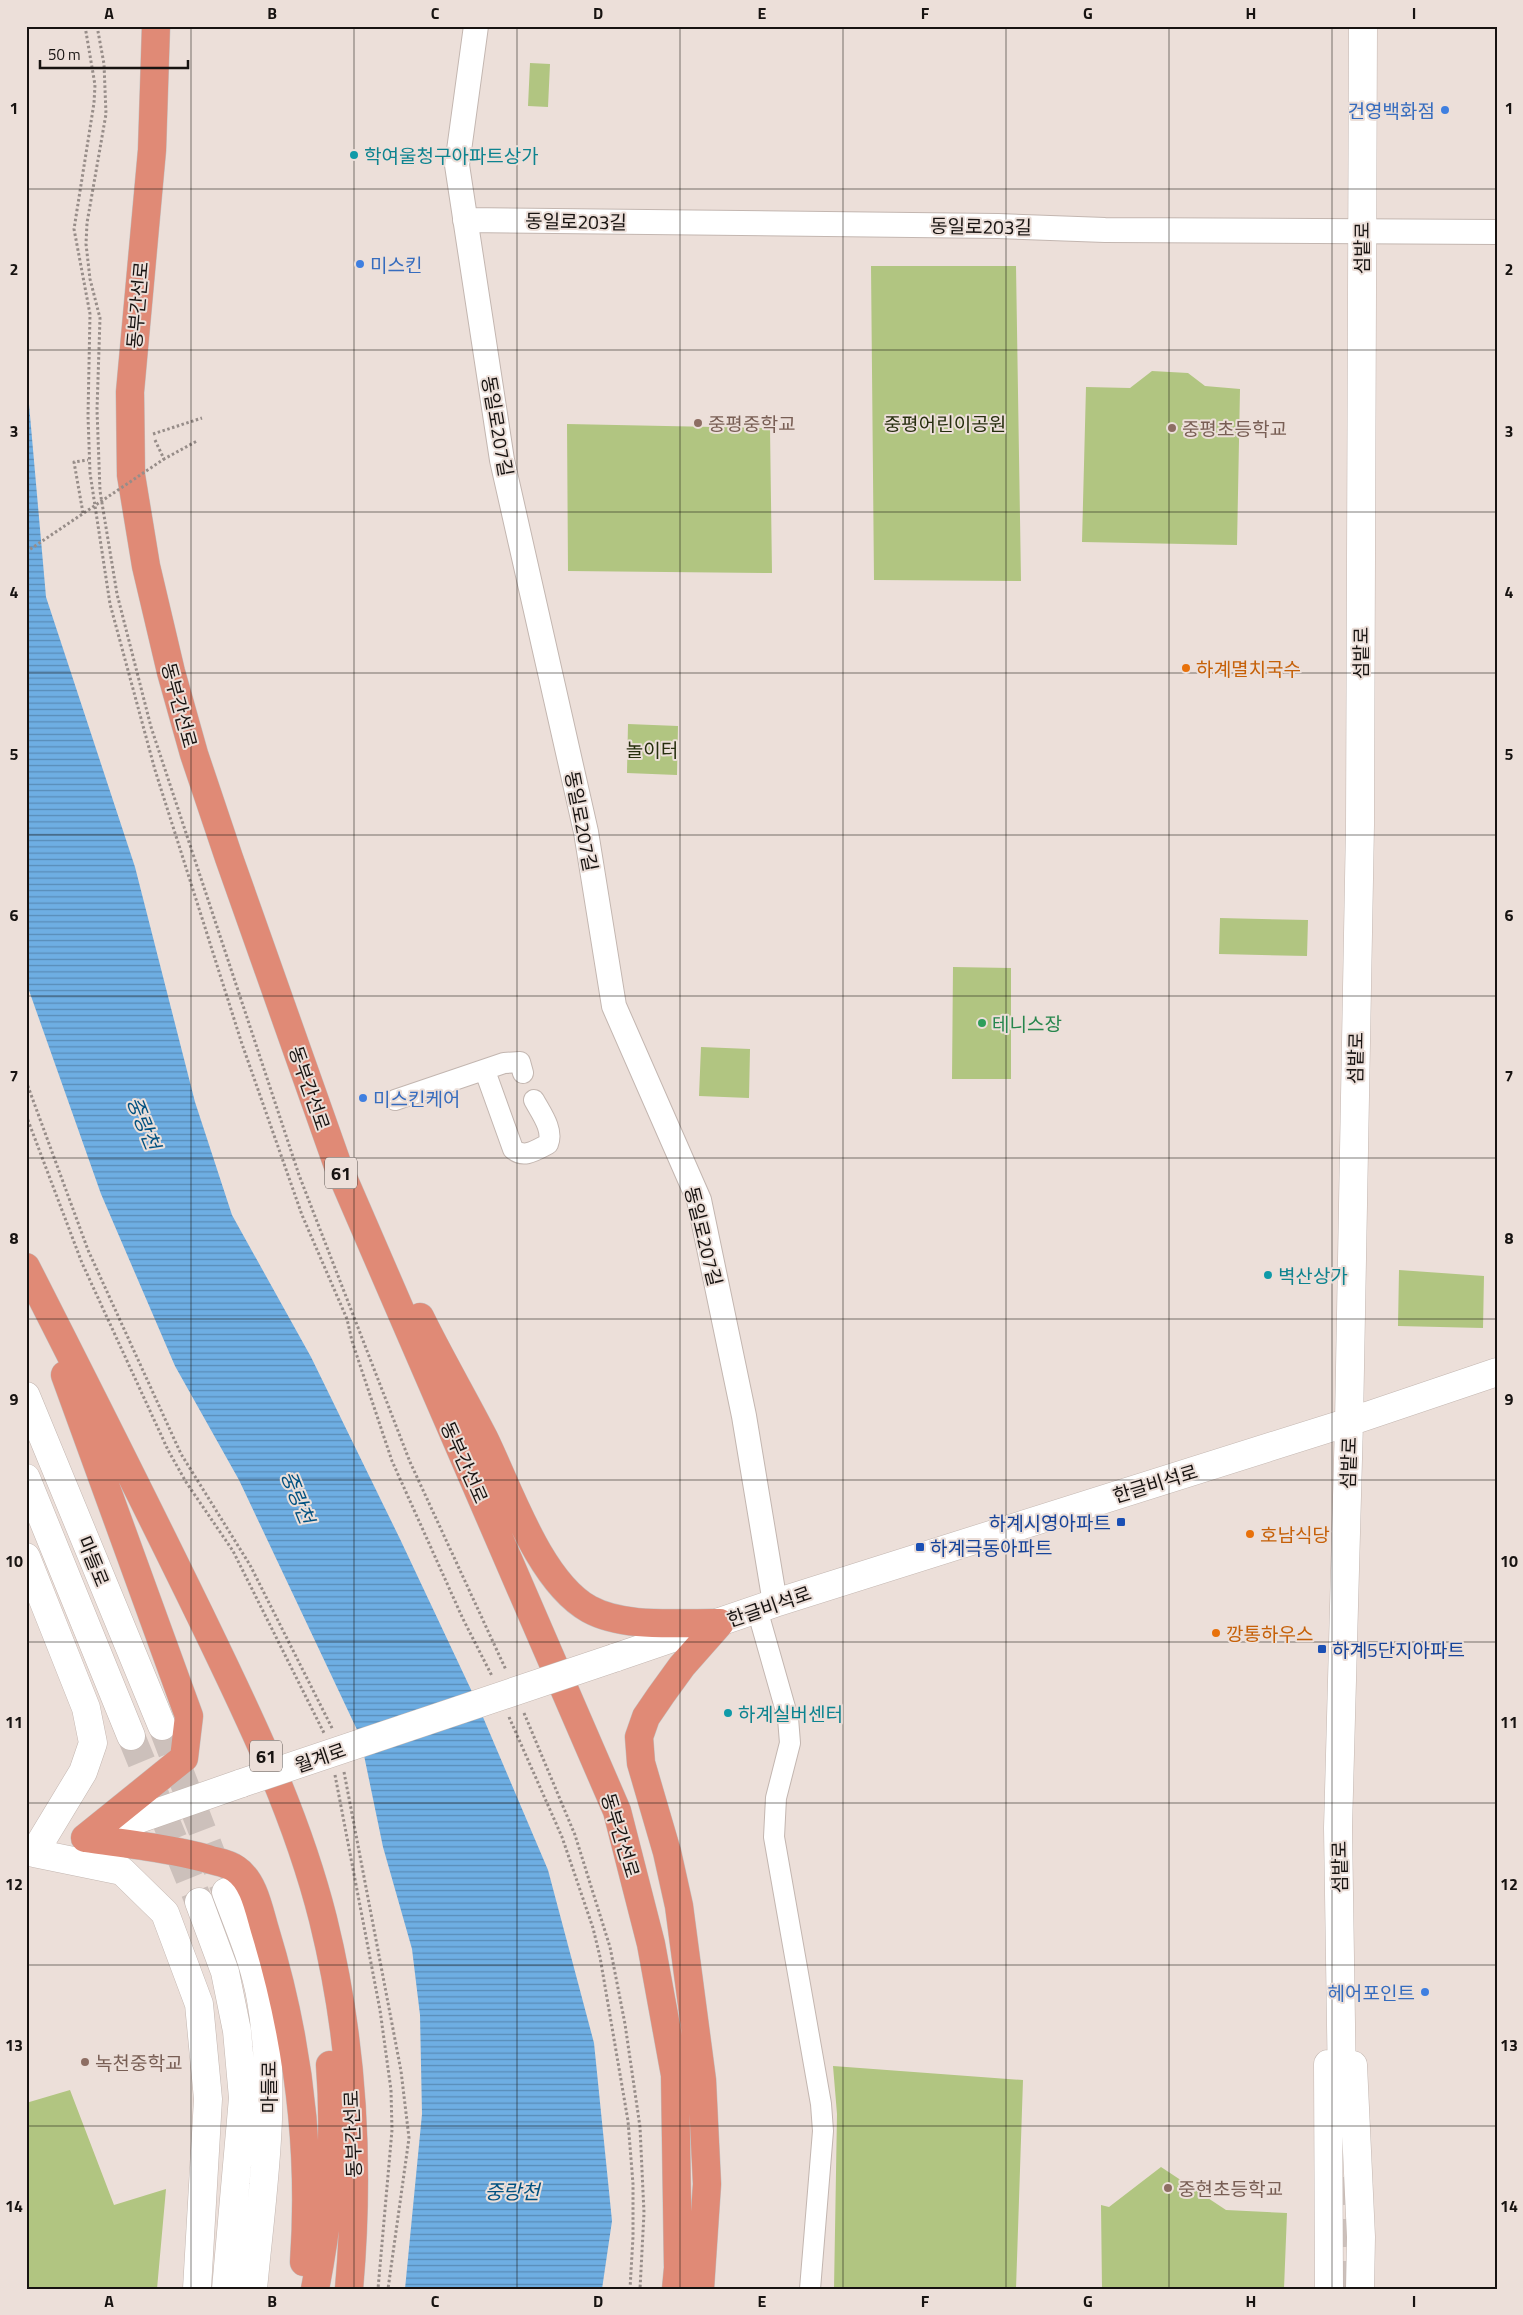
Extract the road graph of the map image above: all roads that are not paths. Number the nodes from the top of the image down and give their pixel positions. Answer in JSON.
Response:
{"nodes":[{"id":1,"x":156,"y":26,"type":"edge"},
{"id":2,"x":476,"y":26,"type":"edge"},
{"id":3,"x":1363,"y":26,"type":"edge"},
{"id":4,"x":465,"y":220,"type":"junction"},
{"id":5,"x":1497,"y":232,"type":"edge"},
{"id":6,"x":1362,"y":233,"type":"junction"},
{"id":7,"x":485,"y":1071,"type":"junction"},
{"id":8,"x":523,"y":1073,"type":"dead end"},
{"id":9,"x":395,"y":1100,"type":"dead end"},
{"id":10,"x":534,"y":1100,"type":"dead end"},
{"id":11,"x":338,"y":1166,"type":"junction"},
{"id":12,"x":26,"y":1269,"type":"edge"},
{"id":13,"x":1497,"y":1372,"type":"edge"},
{"id":14,"x":26,"y":1396,"type":"edge"},
{"id":15,"x":1349,"y":1422,"type":"junction"},
{"id":16,"x":129,"y":1470,"type":"junction"},
{"id":17,"x":26,"y":1478,"type":"edge"},
{"id":18,"x":26,"y":1557,"type":"edge"},
{"id":19,"x":766,"y":1606,"type":"junction"},
{"id":20,"x":720,"y":1622,"type":"junction"},
{"id":21,"x":614,"y":1658,"type":"joint"},
{"id":22,"x":162,"y":1726,"type":"tunnel mouth"},
{"id":23,"x":131,"y":1736,"type":"tunnel mouth"},
{"id":24,"x":1338,"y":1828,"type":"junction"},
{"id":25,"x":85,"y":1838,"type":"junction"},
{"id":26,"x":30,"y":1855,"type":"edge"},
{"id":27,"x":226,"y":1892,"type":"tunnel mouth"},
{"id":28,"x":199,"y":1902,"type":"tunnel mouth"},
{"id":29,"x":1342,"y":2089,"type":"tunnel mouth"},
{"id":30,"x":197,"y":2289,"type":"edge"},
{"id":31,"x":226,"y":2289,"type":"edge"},
{"id":32,"x":254,"y":2289,"type":"edge"},
{"id":33,"x":302,"y":2289,"type":"edge"},
{"id":34,"x":315,"y":2289,"type":"edge"},
{"id":35,"x":349,"y":2289,"type":"edge"},
{"id":36,"x":676,"y":2289,"type":"edge"},
{"id":37,"x":700,"y":2289,"type":"edge"},
{"id":38,"x":810,"y":2289,"type":"edge"},
{"id":39,"x":1329,"y":2289,"type":"edge"},
{"id":40,"x":1360,"y":2289,"type":"edge"}],
"edges":[{"from":1,"to":11,"type":"highway","name":"동부간선로","number":"61"},
{"from":2,"to":4,"type":"street","name":"동일로207길"},
{"from":3,"to":6,"type":"main road","name":"섬밭로"},
{"from":4,"to":6,"type":"street","name":"동일로203길"},
{"from":4,"to":19,"type":"street","name":"동일로207길"},
{"from":5,"to":6,"type":"street","name":"동일로203길"},
{"from":6,"to":15,"type":"main road","name":"섬밭로"},
{"from":7,"to":8,"type":"street"},
{"from":7,"to":9,"type":"street"},
{"from":7,"to":10,"type":"street"},
{"from":11,"to":20,"type":"highway"},
{"from":11,"to":36,"type":"highway","name":"동부간선로","number":"61"},
{"from":12,"to":16,"type":"highway","name":"동부간선로","number":"61"},
{"from":12,"to":25,"type":"highway"},
{"from":13,"to":15,"type":"main road","name":"한글비석로"},
{"from":14,"to":22,"type":"main road","name":"마들로"},
{"from":15,"to":19,"type":"main road","name":"한글비석로"},
{"from":15,"to":24,"type":"main road","name":"섬밭로"},
{"from":16,"to":34,"type":"highway"},
{"from":16,"to":35,"type":"highway","name":"동부간선로","number":"61"},
{"from":17,"to":23,"type":"main road","name":"마들로"},
{"from":18,"to":26,"type":"main road"},
{"from":19,"to":20,"type":"main road","name":"한글비석로"},
{"from":19,"to":38,"type":"street"},
{"from":20,"to":21,"type":"main road","name":"한글비석로"},
{"from":20,"to":37,"type":"highway"},
{"from":21,"to":25,"type":"main road","name":"월계로","bridge":true},
{"from":24,"to":29,"type":"main road","name":"섬밭로"},
{"from":24,"to":39,"type":"main road"},
{"from":24,"to":40,"type":"main road"},
{"from":25,"to":26,"type":"main road","name":"월계로"},
{"from":25,"to":33,"type":"highway"},
{"from":26,"to":30,"type":"main road"},
{"from":27,"to":32,"type":"main road","name":"마들로"},
{"from":28,"to":31,"type":"main road","name":"마들로"}]}
